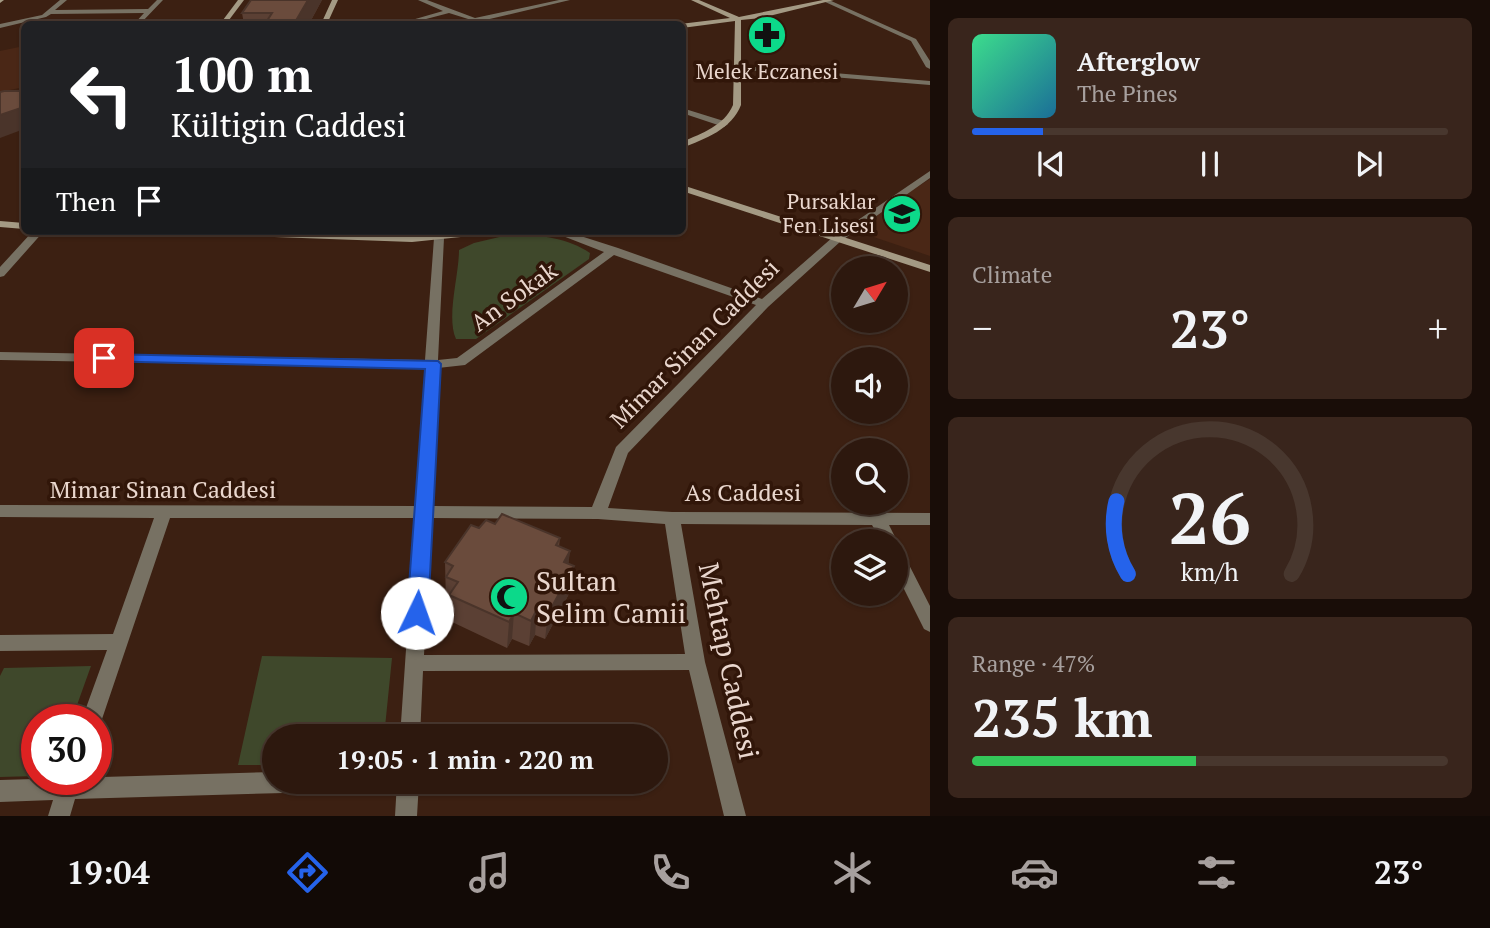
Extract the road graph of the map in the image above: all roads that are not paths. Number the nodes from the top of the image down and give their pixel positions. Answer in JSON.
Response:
{"nodes":[{"id":1,"x":64,"y":0,"type":"edge"},
{"id":2,"x":160,"y":0,"type":"edge"},
{"id":3,"x":241,"y":0,"type":"edge"},
{"id":4,"x":335,"y":0,"type":"edge"},
{"id":5,"x":421,"y":0,"type":"edge"},
{"id":6,"x":567,"y":0,"type":"edge"},
{"id":7,"x":694,"y":0,"type":"edge"},
{"id":8,"x":829,"y":1,"type":"edge"},
{"id":9,"x":449,"y":10,"type":"junction"},
{"id":10,"x":150,"y":11,"type":"junction"},
{"id":11,"x":51,"y":12,"type":"junction"},
{"id":12,"x":738,"y":19,"type":"junction"},
{"id":13,"x":474,"y":20,"type":"junction"},
{"id":14,"x":27,"y":21,"type":"edge"},
{"id":15,"x":140,"y":21,"type":"edge"},
{"id":16,"x":225,"y":21,"type":"edge"},
{"id":17,"x":325,"y":21,"type":"edge"},
{"id":18,"x":411,"y":21,"type":"edge"},
{"id":19,"x":477,"y":21,"type":"edge"},
{"id":20,"x":21,"y":22,"type":"edge"},
{"id":21,"x":0,"y":26,"type":"edge"},
{"id":22,"x":686,"y":26,"type":"edge"},
{"id":23,"x":737,"y":67,"type":"junction"},
{"id":24,"x":930,"y":67,"type":"edge"},
{"id":25,"x":930,"y":83,"type":"edge"},
{"id":26,"x":686,"y":111,"type":"edge"},
{"id":27,"x":724,"y":124,"type":"junction"},
{"id":28,"x":686,"y":143,"type":"edge"},
{"id":29,"x":930,"y":174,"type":"edge"},
{"id":30,"x":686,"y":189,"type":"edge"},
{"id":31,"x":0,"y":224,"type":"edge"},
{"id":32,"x":21,"y":226,"type":"edge"},
{"id":33,"x":35,"y":235,"type":"edge"},
{"id":34,"x":285,"y":235,"type":"edge"},
{"id":35,"x":456,"y":235,"type":"edge"},
{"id":36,"x":567,"y":235,"type":"edge"},
{"id":37,"x":439,"y":237,"type":"junction"},
{"id":38,"x":837,"y":239,"type":"junction"},
{"id":39,"x":614,"y":250,"type":"junction"},
{"id":40,"x":930,"y":269,"type":"edge"},
{"id":41,"x":0,"y":274,"type":"edge"},
{"id":42,"x":764,"y":304,"type":"junction"},
{"id":43,"x":0,"y":356,"type":"edge"},
{"id":44,"x":433,"y":364,"type":"junction"},
{"id":45,"x":0,"y":511,"type":"edge"},
{"id":46,"x":164,"y":513,"type":"junction"},
{"id":47,"x":423,"y":513,"type":"junction"},
{"id":48,"x":598,"y":513,"type":"junction"},
{"id":49,"x":672,"y":518,"type":"junction"},
{"id":50,"x":877,"y":518,"type":"junction"},
{"id":51,"x":930,"y":519,"type":"edge"},
{"id":52,"x":883,"y":529,"type":"edge"},
{"id":53,"x":908,"y":580,"type":"edge"},
{"id":54,"x":930,"y":624,"type":"edge"},
{"id":55,"x":118,"y":642,"type":"junction"},
{"id":56,"x":0,"y":643,"type":"edge"},
{"id":57,"x":696,"y":662,"type":"junction"},
{"id":58,"x":415,"y":663,"type":"junction"},
{"id":59,"x":97,"y":704,"type":"edge"},
{"id":60,"x":411,"y":724,"type":"edge"},
{"id":61,"x":262,"y":782,"type":"edge"},
{"id":62,"x":112,"y":784,"type":"edge"},
{"id":63,"x":21,"y":789,"type":"edge"},
{"id":64,"x":0,"y":791,"type":"edge"},
{"id":65,"x":407,"y":794,"type":"edge"},
{"id":66,"x":66,"y":795,"type":"edge"},
{"id":67,"x":59,"y":816,"type":"edge"},
{"id":68,"x":406,"y":816,"type":"edge"},
{"id":69,"x":735,"y":816,"type":"edge"}],
"edges":[{"from":1,"to":11,"type":"street"},
{"from":2,"to":10,"type":"street"},
{"from":3,"to":16,"type":"street"},
{"from":4,"to":17,"type":"street"},
{"from":5,"to":9,"type":"street"},
{"from":6,"to":13,"type":"street"},
{"from":7,"to":12,"type":"street"},
{"from":8,"to":12,"type":"street"},
{"from":8,"to":24,"type":"street"},
{"from":9,"to":13,"type":"street"},
{"from":9,"to":18,"type":"street"},
{"from":10,"to":11,"type":"street"},
{"from":10,"to":15,"type":"street"},
{"from":11,"to":14,"type":"street"},
{"from":12,"to":22,"type":"street"},
{"from":12,"to":23,"type":"street"},
{"from":13,"to":19,"type":"street"},
{"from":20,"to":21,"type":"street"},
{"from":23,"to":25,"type":"street"},
{"from":23,"to":27,"type":"street"},
{"from":26,"to":27,"type":"street"},
{"from":27,"to":28,"type":"street"},
{"from":29,"to":38,"type":"street","name":"Mimar Sinan Caddesi"},
{"from":30,"to":38,"type":"street"},
{"from":31,"to":32,"type":"street"},
{"from":33,"to":41,"type":"street"},
{"from":34,"to":37,"type":"street"},
{"from":35,"to":37,"type":"street"},
{"from":36,"to":39,"type":"street"},
{"from":37,"to":44,"type":"street"},
{"from":38,"to":40,"type":"street"},
{"from":38,"to":42,"type":"street","name":"Mimar Sinan Caddesi"},
{"from":39,"to":42,"type":"street"},
{"from":39,"to":44,"type":"street","name":"An Sokak"},
{"from":42,"to":48,"type":"street","name":"Mimar Sinan Caddesi"},
{"from":43,"to":44,"type":"street","name":"An Sokak"},
{"from":44,"to":47,"type":"street"},
{"from":45,"to":46,"type":"street","name":"Mimar Sinan Caddesi"},
{"from":46,"to":47,"type":"street","name":"Mimar Sinan Caddesi"},
{"from":46,"to":55,"type":"street"},
{"from":47,"to":48,"type":"street","name":"Mimar Sinan Caddesi"},
{"from":47,"to":58,"type":"street"},
{"from":48,"to":49,"type":"street","name":"As Caddesi"},
{"from":49,"to":50,"type":"street","name":"As Caddesi"},
{"from":49,"to":57,"type":"street","name":"Mehtap Caddesi"},
{"from":50,"to":51,"type":"street","name":"As Caddesi"},
{"from":50,"to":52,"type":"street"},
{"from":53,"to":54,"type":"street"},
{"from":55,"to":56,"type":"street"},
{"from":55,"to":59,"type":"street"},
{"from":57,"to":58,"type":"street"},
{"from":57,"to":69,"type":"street","name":"Mehtap Caddesi"},
{"from":58,"to":60,"type":"street"},
{"from":61,"to":62,"type":"street"},
{"from":63,"to":64,"type":"street"},
{"from":65,"to":68,"type":"street"},
{"from":66,"to":67,"type":"street"}]}
